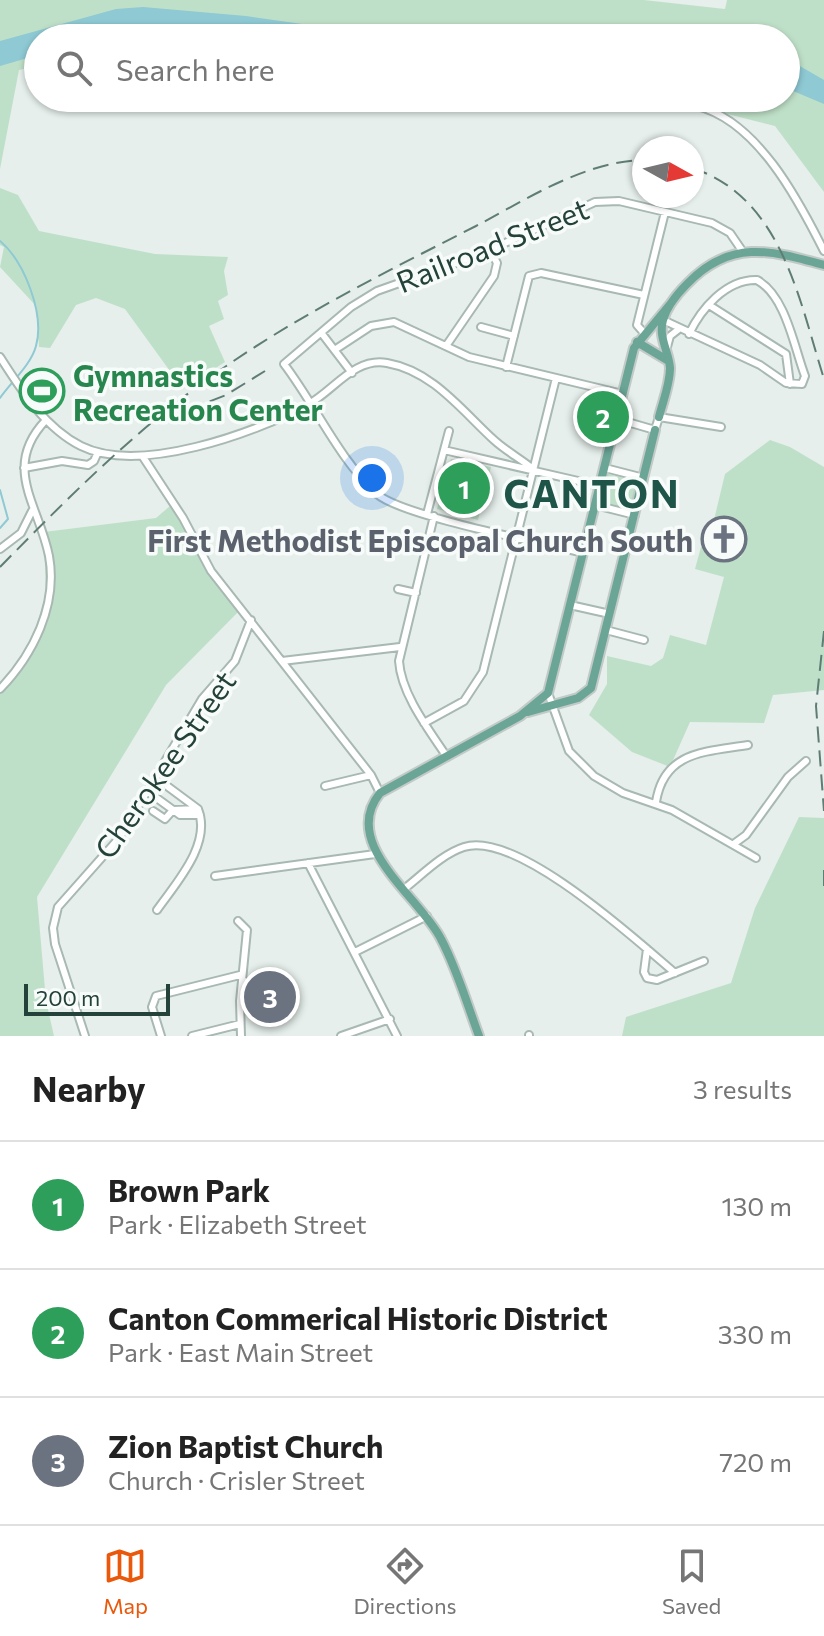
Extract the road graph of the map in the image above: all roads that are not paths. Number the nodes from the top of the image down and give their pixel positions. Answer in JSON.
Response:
{"nodes":[{"id":1,"x":714,"y":112,"type":"edge"},
{"id":2,"x":665,"y":212,"type":"junction"},
{"id":3,"x":490,"y":250,"type":"junction"},
{"id":4,"x":824,"y":251,"type":"edge"},
{"id":5,"x":743,"y":252,"type":"junction"},
{"id":6,"x":824,"y":265,"type":"edge"},
{"id":7,"x":644,"y":295,"type":"junction"},
{"id":8,"x":672,"y":302,"type":"junction"},
{"id":9,"x":709,"y":305,"type":"junction"},
{"id":10,"x":663,"y":320,"type":"junction"},
{"id":11,"x":481,"y":327,"type":"dead end"},
{"id":12,"x":679,"y":329,"type":"junction"},
{"id":13,"x":644,"y":333,"type":"junction"},
{"id":14,"x":689,"y":334,"type":"junction"},
{"id":15,"x":323,"y":335,"type":"junction"},
{"id":16,"x":514,"y":336,"type":"junction"},
{"id":17,"x":637,"y":342,"type":"junction"},
{"id":18,"x":446,"y":346,"type":"junction"},
{"id":19,"x":336,"y":349,"type":"junction"},
{"id":20,"x":0,"y":357,"type":"edge"},
{"id":21,"x":667,"y":357,"type":"junction"},
{"id":22,"x":506,"y":367,"type":"junction"},
{"id":23,"x":352,"y":373,"type":"junction"},
{"id":24,"x":556,"y":378,"type":"junction"},
{"id":25,"x":790,"y":384,"type":"junction"},
{"id":26,"x":623,"y":394,"type":"junction"},
{"id":27,"x":311,"y":403,"type":"junction"},
{"id":28,"x":659,"y":417,"type":"junction"},
{"id":29,"x":617,"y":419,"type":"junction"},
{"id":30,"x":46,"y":420,"type":"junction"},
{"id":31,"x":721,"y":427,"type":"dead end"},
{"id":32,"x":655,"y":430,"type":"junction"},
{"id":33,"x":449,"y":431,"type":"dead end"},
{"id":34,"x":444,"y":450,"type":"junction"},
{"id":35,"x":98,"y":452,"type":"junction"},
{"id":36,"x":143,"y":457,"type":"junction"},
{"id":37,"x":24,"y":468,"type":"junction"},
{"id":38,"x":605,"y":468,"type":"junction"},
{"id":39,"x":533,"y":469,"type":"junction"},
{"id":40,"x":644,"y":478,"type":"junction"},
{"id":41,"x":600,"y":486,"type":"junction"},
{"id":42,"x":595,"y":505,"type":"junction"},
{"id":43,"x":32,"y":511,"type":"junction"},
{"id":44,"x":431,"y":515,"type":"junction"},
{"id":45,"x":635,"y":515,"type":"junction"},
{"id":46,"x":515,"y":536,"type":"junction"},
{"id":47,"x":0,"y":549,"type":"edge"},
{"id":48,"x":584,"y":553,"type":"junction"},
{"id":49,"x":398,"y":589,"type":"dead end"},
{"id":50,"x":416,"y":593,"type":"junction"},
{"id":51,"x":570,"y":605,"type":"junction"},
{"id":52,"x":610,"y":614,"type":"junction"},
{"id":53,"x":251,"y":620,"type":"junction"},
{"id":54,"x":606,"y":630,"type":"junction"},
{"id":55,"x":644,"y":640,"type":"dead end"},
{"id":56,"x":400,"y":647,"type":"junction"},
{"id":57,"x":282,"y":661,"type":"junction"},
{"id":58,"x":0,"y":689,"type":"edge"},
{"id":59,"x":548,"y":693,"type":"junction"},
{"id":60,"x":555,"y":706,"type":"junction"},
{"id":61,"x":526,"y":712,"type":"junction"},
{"id":62,"x":424,"y":723,"type":"junction"},
{"id":63,"x":748,"y":745,"type":"dead end"},
{"id":64,"x":447,"y":757,"type":"junction"},
{"id":65,"x":806,"y":761,"type":"dead end"},
{"id":66,"x":371,"y":775,"type":"junction"},
{"id":67,"x":167,"y":786,"type":"dead end"},
{"id":68,"x":325,"y":786,"type":"dead end"},
{"id":69,"x":147,"y":791,"type":"junction"},
{"id":70,"x":380,"y":793,"type":"junction"},
{"id":71,"x":656,"y":802,"type":"junction"},
{"id":72,"x":173,"y":810,"type":"junction"},
{"id":73,"x":153,"y":811,"type":"dead end"},
{"id":74,"x":199,"y":812,"type":"junction"},
{"id":75,"x":735,"y":843,"type":"junction"},
{"id":76,"x":375,"y":854,"type":"junction"},
{"id":77,"x":756,"y":858,"type":"dead end"},
{"id":78,"x":308,"y":863,"type":"junction"},
{"id":79,"x":215,"y":876,"type":"dead end"},
{"id":80,"x":404,"y":889,"type":"junction"},
{"id":81,"x":157,"y":910,"type":"dead end"},
{"id":82,"x":427,"y":916,"type":"junction"},
{"id":83,"x":238,"y":921,"type":"dead end"},
{"id":84,"x":647,"y":949,"type":"junction"},
{"id":85,"x":355,"y":952,"type":"junction"},
{"id":86,"x":704,"y":961,"type":"dead end"},
{"id":87,"x":675,"y":973,"type":"junction"},
{"id":88,"x":244,"y":981,"type":"junction"},
{"id":89,"x":390,"y":1019,"type":"junction"},
{"id":90,"x":240,"y":1024,"type":"junction"},
{"id":91,"x":85,"y":1036,"type":"edge"},
{"id":92,"x":161,"y":1036,"type":"edge"},
{"id":93,"x":192,"y":1036,"type":"edge"},
{"id":94,"x":241,"y":1036,"type":"edge"},
{"id":95,"x":341,"y":1036,"type":"edge"},
{"id":96,"x":397,"y":1036,"type":"edge"},
{"id":97,"x":479,"y":1036,"type":"edge"}],
"edges":[{"from":1,"to":4,"type":"street"},
{"from":2,"to":3,"type":"street","name":"Railroad Street"},
{"from":2,"to":5,"type":"street","name":"Railroad Street"},
{"from":2,"to":7,"type":"street"},
{"from":3,"to":15,"type":"street","name":"Railroad Street"},
{"from":3,"to":18,"type":"street"},
{"from":5,"to":6,"type":"main road"},
{"from":5,"to":8,"type":"main road"},
{"from":7,"to":13,"type":"street"},
{"from":7,"to":16,"type":"street"},
{"from":8,"to":10,"type":"main road"},
{"from":8,"to":13,"type":"main road"},
{"from":9,"to":14,"type":"street"},
{"from":9,"to":25,"type":"street"},
{"from":9,"to":25,"type":"street"},
{"from":10,"to":12,"type":"street"},
{"from":10,"to":21,"type":"main road"},
{"from":11,"to":16,"type":"street"},
{"from":12,"to":14,"type":"street"},
{"from":12,"to":21,"type":"street"},
{"from":13,"to":17,"type":"main road"},
{"from":14,"to":25,"type":"street"},
{"from":15,"to":19,"type":"street"},
{"from":15,"to":27,"type":"street","name":"Railroad Street"},
{"from":16,"to":22,"type":"street"},
{"from":17,"to":21,"type":"main road"},
{"from":17,"to":26,"type":"main road"},
{"from":18,"to":19,"type":"street"},
{"from":18,"to":22,"type":"street"},
{"from":19,"to":23,"type":"street"},
{"from":20,"to":30,"type":"street"},
{"from":21,"to":28,"type":"main road"},
{"from":22,"to":24,"type":"street"},
{"from":23,"to":27,"type":"street"},
{"from":23,"to":39,"type":"street"},
{"from":24,"to":26,"type":"street"},
{"from":24,"to":39,"type":"street"},
{"from":26,"to":29,"type":"main road"},
{"from":27,"to":36,"type":"street"},
{"from":27,"to":44,"type":"street"},
{"from":28,"to":31,"type":"street"},
{"from":28,"to":32,"type":"street"},
{"from":29,"to":32,"type":"street"},
{"from":29,"to":38,"type":"main road"},
{"from":30,"to":35,"type":"street"},
{"from":30,"to":37,"type":"street"},
{"from":32,"to":40,"type":"main road"},
{"from":33,"to":34,"type":"street"},
{"from":34,"to":39,"type":"street"},
{"from":34,"to":44,"type":"street"},
{"from":35,"to":36,"type":"street"},
{"from":35,"to":37,"type":"street"},
{"from":36,"to":53,"type":"street"},
{"from":37,"to":43,"type":"street"},
{"from":38,"to":40,"type":"street"},
{"from":38,"to":41,"type":"main road"},
{"from":39,"to":41,"type":"street"},
{"from":39,"to":46,"type":"street"},
{"from":40,"to":45,"type":"main road"},
{"from":41,"to":42,"type":"main road"},
{"from":42,"to":45,"type":"street"},
{"from":42,"to":48,"type":"main road"},
{"from":43,"to":47,"type":"street"},
{"from":43,"to":58,"type":"street"},
{"from":44,"to":46,"type":"street"},
{"from":44,"to":50,"type":"street"},
{"from":45,"to":52,"type":"main road"},
{"from":46,"to":48,"type":"street"},
{"from":46,"to":62,"type":"street"},
{"from":48,"to":51,"type":"main road"},
{"from":49,"to":50,"type":"street"},
{"from":50,"to":56,"type":"street"},
{"from":51,"to":52,"type":"street"},
{"from":51,"to":59,"type":"main road"},
{"from":52,"to":54,"type":"main road"},
{"from":53,"to":57,"type":"street"},
{"from":53,"to":69,"type":"street","name":"Cherokee Street"},
{"from":54,"to":55,"type":"street"},
{"from":54,"to":60,"type":"main road"},
{"from":56,"to":57,"type":"street"},
{"from":56,"to":62,"type":"street"},
{"from":57,"to":66,"type":"street"},
{"from":59,"to":60,"type":"street"},
{"from":59,"to":61,"type":"main road"},
{"from":60,"to":61,"type":"main road"},
{"from":60,"to":71,"type":"street"},
{"from":61,"to":64,"type":"main road"},
{"from":62,"to":64,"type":"street"},
{"from":63,"to":71,"type":"street"},
{"from":64,"to":70,"type":"main road"},
{"from":65,"to":75,"type":"street"},
{"from":66,"to":68,"type":"street"},
{"from":66,"to":70,"type":"street"},
{"from":67,"to":74,"type":"street"},
{"from":69,"to":72,"type":"street"},
{"from":69,"to":91,"type":"street","name":"Cherokee Street"},
{"from":70,"to":76,"type":"main road"},
{"from":71,"to":75,"type":"street"},
{"from":72,"to":73,"type":"street"},
{"from":72,"to":74,"type":"street"},
{"from":74,"to":81,"type":"street"},
{"from":75,"to":77,"type":"street"},
{"from":76,"to":78,"type":"street"},
{"from":76,"to":80,"type":"main road"},
{"from":78,"to":79,"type":"street"},
{"from":78,"to":85,"type":"street"},
{"from":80,"to":82,"type":"main road"},
{"from":80,"to":84,"type":"street"},
{"from":82,"to":85,"type":"street"},
{"from":82,"to":97,"type":"main road"},
{"from":83,"to":88,"type":"street"},
{"from":84,"to":87,"type":"street"},
{"from":84,"to":87,"type":"street"},
{"from":85,"to":89,"type":"street"},
{"from":86,"to":87,"type":"street"},
{"from":88,"to":90,"type":"street"},
{"from":88,"to":92,"type":"street"},
{"from":89,"to":95,"type":"street"},
{"from":89,"to":96,"type":"street"},
{"from":90,"to":93,"type":"street"},
{"from":90,"to":94,"type":"street"}]}
